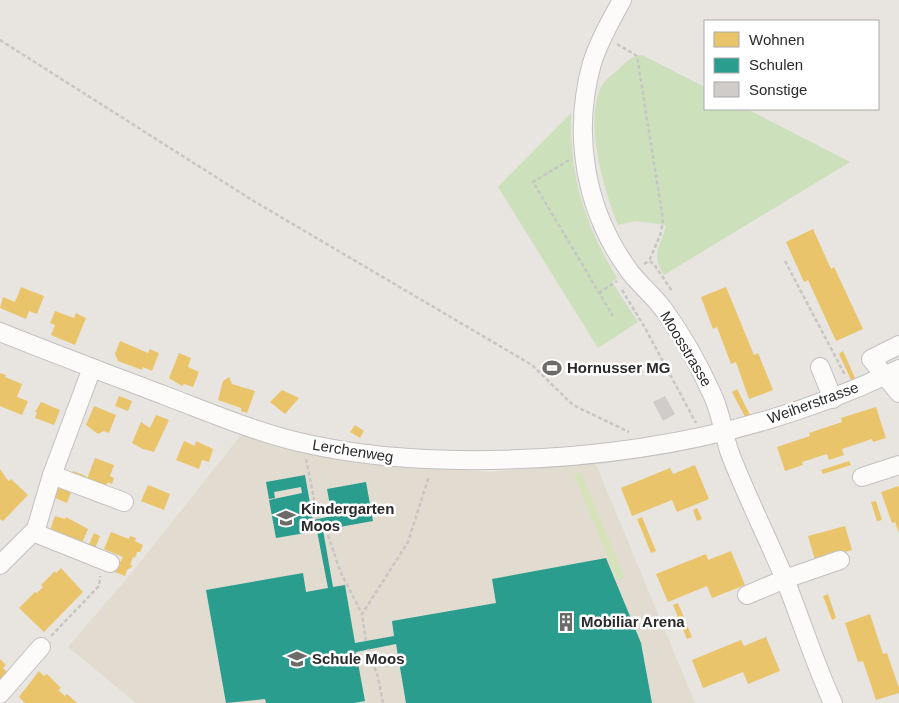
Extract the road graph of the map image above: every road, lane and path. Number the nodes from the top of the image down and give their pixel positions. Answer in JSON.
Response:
{"nodes":[{"id":1,"x":622,"y":0,"type":"edge"},
{"id":2,"x":603,"y":37,"type":"junction"},
{"id":3,"x":0,"y":40,"type":"edge"},
{"id":4,"x":583,"y":152,"type":"junction"},
{"id":5,"x":649,"y":261,"type":"dead end"},
{"id":6,"x":786,"y":261,"type":"dead end"},
{"id":7,"x":624,"y":277,"type":"junction"},
{"id":8,"x":599,"y":293,"type":"junction"},
{"id":9,"x":613,"y":316,"type":"dead end"},
{"id":10,"x":0,"y":332,"type":"edge"},
{"id":11,"x":899,"y":345,"type":"edge"},
{"id":12,"x":820,"y":367,"type":"dead end"},
{"id":13,"x":92,"y":368,"type":"junction"},
{"id":14,"x":893,"y":372,"type":"edge"},
{"id":15,"x":852,"y":390,"type":"junction"},
{"id":16,"x":899,"y":393,"type":"edge"},
{"id":17,"x":833,"y":399,"type":"junction"},
{"id":18,"x":725,"y":433,"type":"junction"},
{"id":19,"x":632,"y":434,"type":"dead end"},
{"id":20,"x":702,"y":438,"type":"junction"},
{"id":21,"x":302,"y":443,"type":"junction"},
{"id":22,"x":435,"y":460,"type":"junction"},
{"id":23,"x":899,"y":464,"type":"edge"},
{"id":24,"x":52,"y":475,"type":"junction"},
{"id":25,"x":862,"y":477,"type":"dead end"},
{"id":26,"x":124,"y":502,"type":"dead end"},
{"id":27,"x":318,"y":519,"type":"dead end"},
{"id":28,"x":36,"y":529,"type":"junction"},
{"id":29,"x":326,"y":529,"type":"dead end"},
{"id":30,"x":88,"y":554,"type":"junction"},
{"id":31,"x":840,"y":560,"type":"dead end"},
{"id":32,"x":110,"y":563,"type":"dead end"},
{"id":33,"x":0,"y":566,"type":"edge"},
{"id":34,"x":785,"y":579,"type":"junction"},
{"id":35,"x":746,"y":595,"type":"dead end"},
{"id":36,"x":362,"y":614,"type":"junction"},
{"id":37,"x":366,"y":641,"type":"dead end"},
{"id":38,"x":41,"y":647,"type":"joint"},
{"id":39,"x":368,"y":650,"type":"dead end"},
{"id":40,"x":0,"y":694,"type":"edge"},
{"id":41,"x":383,"y":703,"type":"edge"},
{"id":42,"x":833,"y":703,"type":"edge"}],
"edges":[{"from":1,"to":2,"type":"street","name":"Moosstrasse"},
{"from":2,"to":4,"type":"street","name":"Moosstrasse"},
{"from":2,"to":5,"type":"path"},
{"from":3,"to":19,"type":"path"},
{"from":4,"to":7,"type":"street","name":"Moosstrasse"},
{"from":4,"to":8,"type":"path"},
{"from":6,"to":15,"type":"path"},
{"from":7,"to":8,"type":"path"},
{"from":7,"to":18,"type":"street","name":"Moosstrasse"},
{"from":7,"to":20,"type":"path"},
{"from":8,"to":9,"type":"path"},
{"from":10,"to":13,"type":"street","name":"Lerchenweg"},
{"from":11,"to":14,"type":"street"},
{"from":12,"to":17,"type":"street"},
{"from":13,"to":21,"type":"street","name":"Lerchenweg"},
{"from":13,"to":24,"type":"street"},
{"from":14,"to":15,"type":"street","name":"Weiherstrasse"},
{"from":14,"to":16,"type":"street"},
{"from":15,"to":17,"type":"street","name":"Weiherstrasse"},
{"from":17,"to":18,"type":"street","name":"Weiherstrasse"},
{"from":18,"to":20,"type":"street","name":"Lerchenweg"},
{"from":18,"to":34,"type":"street","name":"Moosstrasse"},
{"from":20,"to":22,"type":"street","name":"Lerchenweg"},
{"from":21,"to":22,"type":"street","name":"Lerchenweg"},
{"from":21,"to":27,"type":"path"},
{"from":22,"to":36,"type":"path"},
{"from":23,"to":25,"type":"street"},
{"from":24,"to":26,"type":"street"},
{"from":24,"to":28,"type":"street"},
{"from":28,"to":30,"type":"street"},
{"from":28,"to":33,"type":"street"},
{"from":29,"to":36,"type":"path"},
{"from":30,"to":32,"type":"street"},
{"from":30,"to":38,"type":"path"},
{"from":31,"to":34,"type":"street"},
{"from":34,"to":35,"type":"street"},
{"from":34,"to":42,"type":"street","name":"Moosstrasse"},
{"from":36,"to":37,"type":"path"},
{"from":38,"to":40,"type":"street"},
{"from":39,"to":41,"type":"path"}]}
